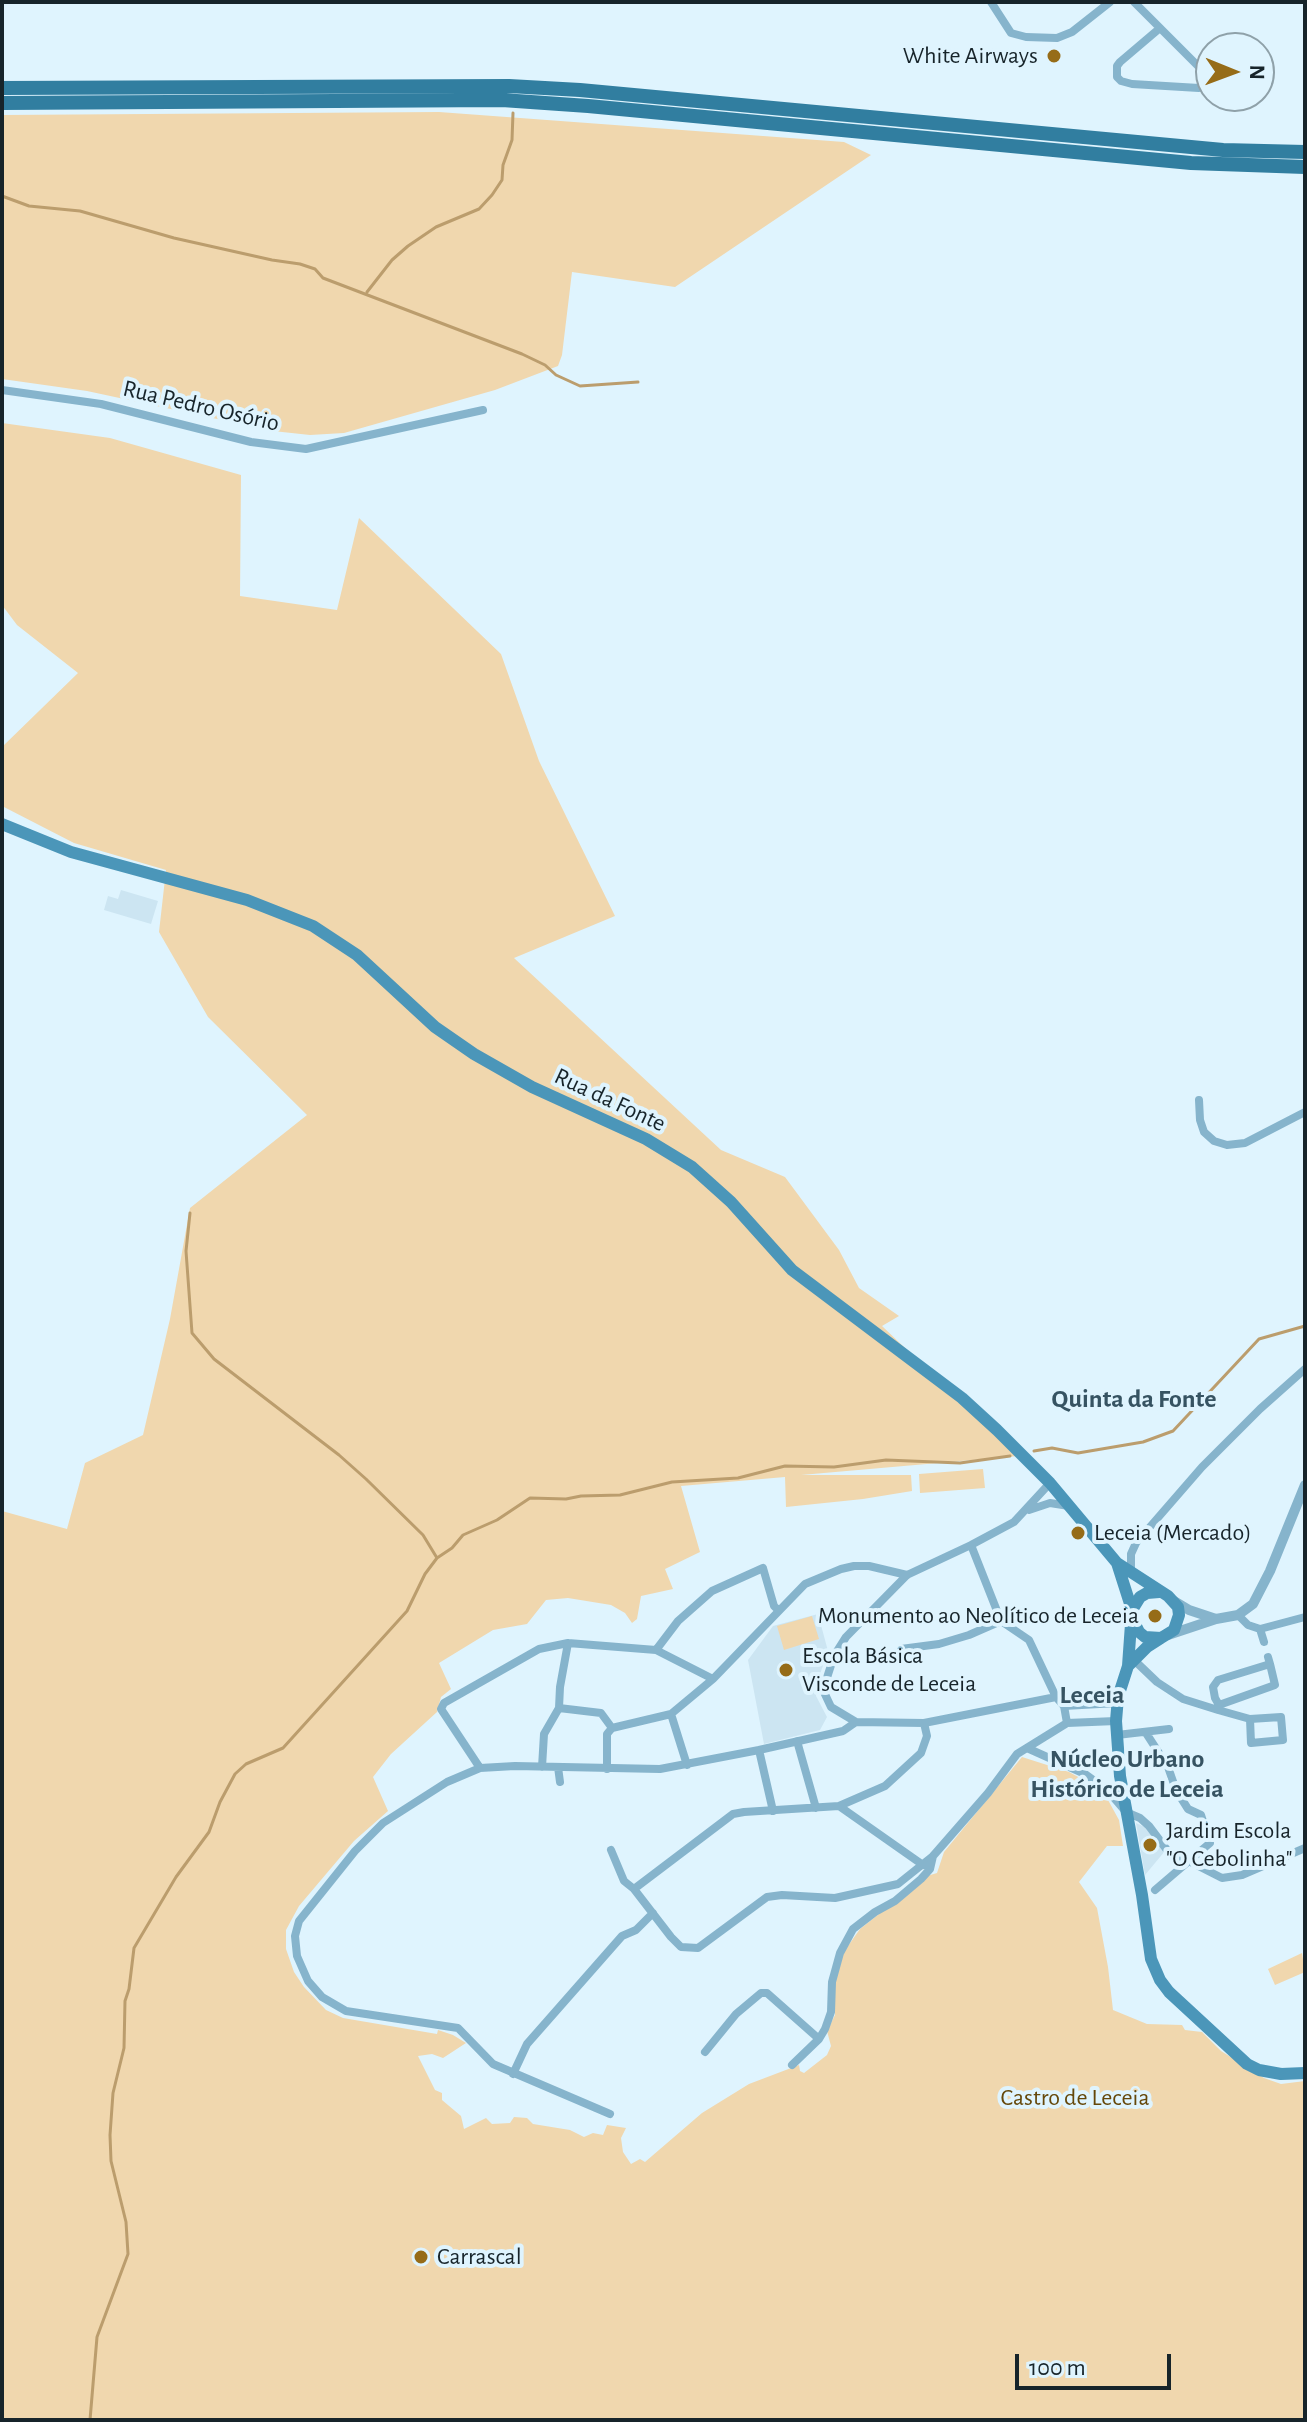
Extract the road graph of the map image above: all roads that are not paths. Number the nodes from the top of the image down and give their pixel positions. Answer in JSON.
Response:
{"nodes":[{"id":1,"x":991,"y":2,"type":"edge"},
{"id":2,"x":1110,"y":2,"type":"edge"},
{"id":3,"x":1134,"y":2,"type":"edge"},
{"id":4,"x":1160,"y":28,"type":"junction"},
{"id":5,"x":2,"y":88,"type":"edge"},
{"id":6,"x":2,"y":103,"type":"edge"},
{"id":7,"x":1305,"y":152,"type":"edge"},
{"id":8,"x":1305,"y":167,"type":"edge"},
{"id":9,"x":2,"y":390,"type":"edge"},
{"id":10,"x":483,"y":410,"type":"dead end"},
{"id":11,"x":2,"y":824,"type":"edge"},
{"id":12,"x":1199,"y":1100,"type":"dead end"},
{"id":13,"x":1305,"y":1112,"type":"edge"},
{"id":14,"x":1305,"y":1369,"type":"edge"},
{"id":15,"x":1050,"y":1483,"type":"junction"},
{"id":16,"x":1305,"y":1485,"type":"edge"},
{"id":17,"x":1069,"y":1506,"type":"junction"},
{"id":18,"x":1025,"y":1512,"type":"junction"},
{"id":19,"x":971,"y":1545,"type":"junction"},
{"id":20,"x":1114,"y":1559,"type":"junction"},
{"id":21,"x":1131,"y":1572,"type":"junction"},
{"id":22,"x":907,"y":1575,"type":"junction"},
{"id":23,"x":1161,"y":1592,"type":"junction"},
{"id":24,"x":1174,"y":1601,"type":"junction"},
{"id":25,"x":778,"y":1610,"type":"junction"},
{"id":26,"x":1132,"y":1614,"type":"junction"},
{"id":27,"x":1238,"y":1615,"type":"junction"},
{"id":28,"x":1305,"y":1617,"type":"edge"},
{"id":29,"x":1216,"y":1619,"type":"junction"},
{"id":30,"x":1001,"y":1621,"type":"junction"},
{"id":31,"x":1260,"y":1629,"type":"junction"},
{"id":32,"x":1165,"y":1637,"type":"junction"},
{"id":33,"x":1264,"y":1642,"type":"dead end"},
{"id":34,"x":568,"y":1643,"type":"junction"},
{"id":35,"x":901,"y":1649,"type":"dead end"},
{"id":36,"x":656,"y":1650,"type":"junction"},
{"id":37,"x":1131,"y":1663,"type":"junction"},
{"id":38,"x":713,"y":1679,"type":"junction"},
{"id":39,"x":1056,"y":1697,"type":"junction"},
{"id":40,"x":1117,"y":1700,"type":"junction"},
{"id":41,"x":1064,"y":1706,"type":"junction"},
{"id":42,"x":559,"y":1708,"type":"junction"},
{"id":43,"x":1219,"y":1708,"type":"junction"},
{"id":44,"x":671,"y":1714,"type":"junction"},
{"id":45,"x":1250,"y":1719,"type":"junction"},
{"id":46,"x":1116,"y":1721,"type":"junction"},
{"id":47,"x":856,"y":1722,"type":"junction"},
{"id":48,"x":924,"y":1723,"type":"junction"},
{"id":49,"x":1067,"y":1723,"type":"junction"},
{"id":50,"x":612,"y":1728,"type":"junction"},
{"id":51,"x":1169,"y":1729,"type":"dead end"},
{"id":52,"x":1146,"y":1733,"type":"junction"},
{"id":53,"x":1117,"y":1735,"type":"junction"},
{"id":54,"x":797,"y":1741,"type":"junction"},
{"id":55,"x":1027,"y":1748,"type":"junction"},
{"id":56,"x":759,"y":1750,"type":"junction"},
{"id":57,"x":687,"y":1765,"type":"junction"},
{"id":58,"x":542,"y":1767,"type":"junction"},
{"id":59,"x":558,"y":1767,"type":"junction"},
{"id":60,"x":480,"y":1768,"type":"junction"},
{"id":61,"x":607,"y":1769,"type":"junction"},
{"id":62,"x":560,"y":1782,"type":"dead end"},
{"id":63,"x":839,"y":1806,"type":"junction"},
{"id":64,"x":816,"y":1808,"type":"junction"},
{"id":65,"x":773,"y":1811,"type":"junction"},
{"id":66,"x":1126,"y":1812,"type":"junction"},
{"id":67,"x":1305,"y":1848,"type":"edge"},
{"id":68,"x":611,"y":1850,"type":"dead end"},
{"id":69,"x":933,"y":1856,"type":"junction"},
{"id":70,"x":1186,"y":1862,"type":"junction"},
{"id":71,"x":923,"y":1865,"type":"junction"},
{"id":72,"x":634,"y":1889,"type":"junction"},
{"id":73,"x":1155,"y":1890,"type":"dead end"},
{"id":74,"x":653,"y":1913,"type":"junction"},
{"id":75,"x":819,"y":2039,"type":"junction"},
{"id":76,"x":705,"y":2052,"type":"dead end"},
{"id":77,"x":792,"y":2065,"type":"dead end"},
{"id":78,"x":1305,"y":2073,"type":"edge"},
{"id":79,"x":513,"y":2074,"type":"junction"},
{"id":80,"x":610,"y":2114,"type":"dead end"}],
"edges":[{"from":1,"to":2,"type":"street"},
{"from":3,"to":4,"type":"street"},
{"from":4,"to":4,"type":"street"},
{"from":5,"to":7,"type":"main road"},
{"from":6,"to":8,"type":"main road"},
{"from":9,"to":10,"type":"street","name":"Rua Pedro Osório"},
{"from":11,"to":15,"type":"main road","name":"Rua da Fonte"},
{"from":12,"to":13,"type":"street"},
{"from":14,"to":21,"type":"street"},
{"from":15,"to":17,"type":"main road","name":"Rua da Fonte"},
{"from":15,"to":18,"type":"street"},
{"from":16,"to":27,"type":"street"},
{"from":17,"to":18,"type":"street"},
{"from":17,"to":20,"type":"main road","name":"Rua da Fonte"},
{"from":18,"to":19,"type":"street"},
{"from":19,"to":22,"type":"street"},
{"from":19,"to":30,"type":"street"},
{"from":20,"to":21,"type":"main road","name":"Rua da Fonte"},
{"from":20,"to":26,"type":"main road","name":"Rua da Fonte"},
{"from":21,"to":23,"type":"main road","name":"Rua da Fonte"},
{"from":22,"to":25,"type":"street"},
{"from":22,"to":47,"type":"street"},
{"from":23,"to":24,"type":"main road"},
{"from":23,"to":26,"type":"main road"},
{"from":24,"to":29,"type":"street"},
{"from":24,"to":32,"type":"main road"},
{"from":25,"to":36,"type":"street"},
{"from":25,"to":38,"type":"street"},
{"from":26,"to":32,"type":"main road"},
{"from":26,"to":37,"type":"main road"},
{"from":27,"to":29,"type":"street"},
{"from":27,"to":31,"type":"street"},
{"from":28,"to":31,"type":"street"},
{"from":29,"to":32,"type":"street"},
{"from":30,"to":35,"type":"street"},
{"from":30,"to":39,"type":"street"},
{"from":31,"to":33,"type":"street"},
{"from":32,"to":37,"type":"main road"},
{"from":34,"to":36,"type":"street"},
{"from":34,"to":42,"type":"street"},
{"from":34,"to":60,"type":"street"},
{"from":36,"to":38,"type":"street"},
{"from":37,"to":40,"type":"main road"},
{"from":37,"to":43,"type":"street"},
{"from":38,"to":44,"type":"street"},
{"from":39,"to":41,"type":"street"},
{"from":39,"to":48,"type":"street"},
{"from":40,"to":41,"type":"street"},
{"from":40,"to":46,"type":"main road"},
{"from":41,"to":49,"type":"street"},
{"from":42,"to":50,"type":"street"},
{"from":42,"to":58,"type":"street"},
{"from":43,"to":43,"type":"street"},
{"from":43,"to":45,"type":"street"},
{"from":44,"to":50,"type":"street"},
{"from":44,"to":57,"type":"street"},
{"from":45,"to":45,"type":"street"},
{"from":46,"to":49,"type":"street"},
{"from":46,"to":53,"type":"main road"},
{"from":47,"to":48,"type":"street"},
{"from":47,"to":54,"type":"street"},
{"from":48,"to":63,"type":"street"},
{"from":49,"to":55,"type":"street"},
{"from":50,"to":61,"type":"street"},
{"from":51,"to":52,"type":"street"},
{"from":52,"to":53,"type":"street"},
{"from":52,"to":70,"type":"street"},
{"from":53,"to":66,"type":"main road"},
{"from":54,"to":56,"type":"street"},
{"from":54,"to":64,"type":"street"},
{"from":55,"to":66,"type":"street"},
{"from":55,"to":69,"type":"street"},
{"from":56,"to":57,"type":"street"},
{"from":56,"to":65,"type":"street"},
{"from":57,"to":61,"type":"street"},
{"from":58,"to":59,"type":"street"},
{"from":58,"to":60,"type":"street"},
{"from":59,"to":61,"type":"street"},
{"from":59,"to":62,"type":"street"},
{"from":60,"to":79,"type":"street"},
{"from":63,"to":64,"type":"street"},
{"from":63,"to":71,"type":"street"},
{"from":64,"to":65,"type":"street"},
{"from":65,"to":72,"type":"street"},
{"from":66,"to":70,"type":"street"},
{"from":66,"to":78,"type":"main road"},
{"from":67,"to":70,"type":"street"},
{"from":68,"to":72,"type":"street"},
{"from":69,"to":71,"type":"street"},
{"from":69,"to":75,"type":"street"},
{"from":70,"to":73,"type":"street"},
{"from":71,"to":74,"type":"street"},
{"from":72,"to":74,"type":"street"},
{"from":74,"to":79,"type":"street"},
{"from":75,"to":76,"type":"street"},
{"from":75,"to":77,"type":"street"},
{"from":79,"to":80,"type":"street"}]}
